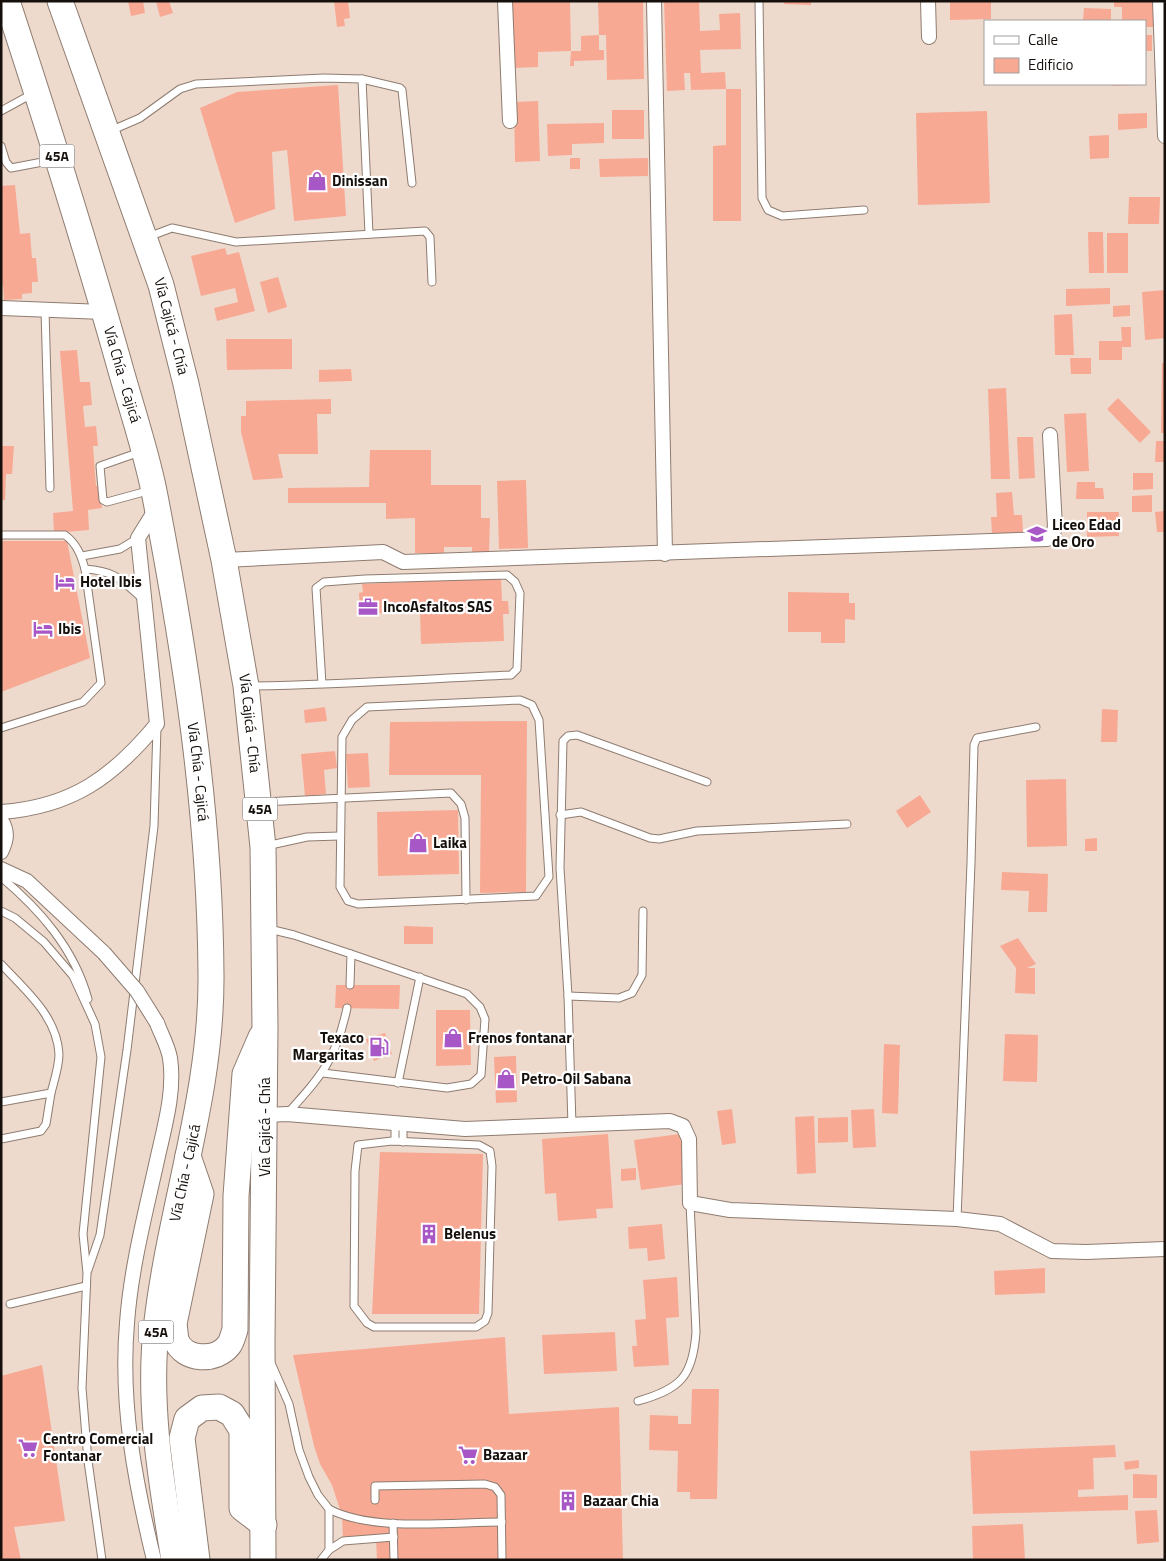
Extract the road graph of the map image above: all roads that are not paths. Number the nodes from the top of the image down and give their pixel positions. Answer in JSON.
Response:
{"nodes":[{"id":1,"x":7,"y":1,"type":"edge"},
{"id":2,"x":60,"y":1,"type":"edge"},
{"id":3,"x":505,"y":1,"type":"edge"},
{"id":4,"x":654,"y":1,"type":"edge"},
{"id":5,"x":759,"y":1,"type":"edge"},
{"id":6,"x":928,"y":1,"type":"edge"},
{"id":7,"x":1160,"y":1,"type":"edge"},
{"id":8,"x":929,"y":38,"type":"dead end"},
{"id":9,"x":362,"y":79,"type":"junction"},
{"id":10,"x":37,"y":91,"type":"junction"},
{"id":11,"x":1,"y":111,"type":"edge"},
{"id":12,"x":510,"y":121,"type":"dead end"},
{"id":13,"x":107,"y":132,"type":"junction"},
{"id":14,"x":1165,"y":136,"type":"edge"},
{"id":15,"x":1,"y":146,"type":"edge"},
{"id":16,"x":58,"y":159,"type":"junction"},
{"id":17,"x":412,"y":183,"type":"dead end"},
{"id":18,"x":864,"y":210,"type":"dead end"},
{"id":19,"x":369,"y":234,"type":"junction"},
{"id":20,"x":145,"y":238,"type":"junction"},
{"id":21,"x":432,"y":282,"type":"dead end"},
{"id":22,"x":1,"y":308,"type":"edge"},
{"id":23,"x":45,"y":310,"type":"junction"},
{"id":24,"x":104,"y":312,"type":"junction"},
{"id":25,"x":1050,"y":435,"type":"dead end"},
{"id":26,"x":142,"y":451,"type":"junction"},
{"id":27,"x":50,"y":488,"type":"dead end"},
{"id":28,"x":155,"y":499,"type":"junction"},
{"id":29,"x":1,"y":535,"type":"edge"},
{"id":30,"x":138,"y":538,"type":"junction"},
{"id":31,"x":665,"y":554,"type":"junction"},
{"id":32,"x":82,"y":556,"type":"junction"},
{"id":33,"x":224,"y":560,"type":"junction"},
{"id":34,"x":85,"y":569,"type":"junction"},
{"id":35,"x":144,"y":600,"type":"junction"},
{"id":36,"x":322,"y":684,"type":"junction"},
{"id":37,"x":246,"y":686,"type":"junction"},
{"id":38,"x":157,"y":724,"type":"junction"},
{"id":39,"x":1036,"y":727,"type":"dead end"},
{"id":40,"x":1,"y":728,"type":"edge"},
{"id":41,"x":707,"y":782,"type":"dead end"},
{"id":42,"x":340,"y":799,"type":"junction"},
{"id":43,"x":259,"y":802,"type":"junction"},
{"id":44,"x":1,"y":812,"type":"edge"},
{"id":45,"x":560,"y":815,"type":"junction"},
{"id":46,"x":1,"y":820,"type":"edge"},
{"id":47,"x":847,"y":824,"type":"dead end"},
{"id":48,"x":340,"y":836,"type":"junction"},
{"id":49,"x":263,"y":847,"type":"junction"},
{"id":50,"x":1,"y":852,"type":"edge"},
{"id":51,"x":1,"y":869,"type":"edge"},
{"id":52,"x":1,"y":877,"type":"edge"},
{"id":53,"x":466,"y":900,"type":"junction"},
{"id":54,"x":1,"y":911,"type":"edge"},
{"id":55,"x":642,"y":911,"type":"dead end"},
{"id":56,"x":264,"y":928,"type":"junction"},
{"id":57,"x":351,"y":954,"type":"junction"},
{"id":58,"x":1,"y":964,"type":"edge"},
{"id":59,"x":420,"y":977,"type":"junction"},
{"id":60,"x":350,"y":985,"type":"dead end"},
{"id":61,"x":568,"y":996,"type":"junction"},
{"id":62,"x":347,"y":1008,"type":"dead end"},
{"id":63,"x":95,"y":1024,"type":"junction"},
{"id":64,"x":265,"y":1028,"type":"junction"},
{"id":65,"x":323,"y":1073,"type":"junction"},
{"id":66,"x":398,"y":1083,"type":"junction"},
{"id":67,"x":51,"y":1093,"type":"junction"},
{"id":68,"x":1,"y":1102,"type":"edge"},
{"id":69,"x":276,"y":1115,"type":"junction"},
{"id":70,"x":399,"y":1124,"type":"junction"},
{"id":71,"x":572,"y":1125,"type":"junction"},
{"id":72,"x":1,"y":1139,"type":"edge"},
{"id":73,"x":399,"y":1141,"type":"junction"},
{"id":74,"x":187,"y":1154,"type":"junction"},
{"id":75,"x":690,"y":1203,"type":"junction"},
{"id":76,"x":957,"y":1219,"type":"junction"},
{"id":77,"x":1165,"y":1249,"type":"edge"},
{"id":78,"x":87,"y":1273,"type":"junction"},
{"id":79,"x":86,"y":1286,"type":"junction"},
{"id":80,"x":10,"y":1304,"type":"dead end"},
{"id":81,"x":262,"y":1342,"type":"junction"},
{"id":82,"x":638,"y":1402,"type":"dead end"},
{"id":83,"x":374,"y":1500,"type":"dead end"},
{"id":84,"x":329,"y":1509,"type":"junction"},
{"id":85,"x":502,"y":1522,"type":"junction"},
{"id":86,"x":393,"y":1523,"type":"junction"},
{"id":87,"x":264,"y":1525,"type":"junction"},
{"id":88,"x":394,"y":1537,"type":"junction"},
{"id":89,"x":329,"y":1550,"type":"junction"},
{"id":90,"x":102,"y":1560,"type":"edge"},
{"id":91,"x":154,"y":1560,"type":"edge"},
{"id":92,"x":174,"y":1560,"type":"edge"},
{"id":93,"x":197,"y":1560,"type":"edge"},
{"id":94,"x":264,"y":1560,"type":"edge"},
{"id":95,"x":321,"y":1560,"type":"edge"},
{"id":96,"x":394,"y":1560,"type":"edge"},
{"id":97,"x":502,"y":1560,"type":"edge"}],
"edges":[{"from":1,"to":10,"type":"highway","name":"Vía Chía - Cajicá","number":"45A"},
{"from":2,"to":13,"type":"highway","name":"Vía Cajicá - Chía","number":"45A"},
{"from":3,"to":12,"type":"street"},
{"from":4,"to":31,"type":"street"},
{"from":5,"to":18,"type":"lane"},
{"from":6,"to":8,"type":"street"},
{"from":7,"to":14,"type":"street"},
{"from":9,"to":13,"type":"lane"},
{"from":9,"to":17,"type":"lane"},
{"from":9,"to":19,"type":"lane"},
{"from":10,"to":11,"type":"lane"},
{"from":10,"to":16,"type":"highway","name":"Vía Chía - Cajicá","number":"45A"},
{"from":13,"to":20,"type":"highway","name":"Vía Cajicá - Chía","number":"45A"},
{"from":15,"to":16,"type":"lane"},
{"from":16,"to":24,"type":"highway","name":"Vía Chía - Cajicá","number":"45A"},
{"from":19,"to":20,"type":"lane"},
{"from":19,"to":21,"type":"lane"},
{"from":20,"to":33,"type":"highway","name":"Vía Cajicá - Chía","number":"45A"},
{"from":22,"to":23,"type":"street"},
{"from":23,"to":24,"type":"street"},
{"from":23,"to":27,"type":"lane"},
{"from":24,"to":26,"type":"highway","name":"Vía Chía - Cajicá","number":"45A"},
{"from":25,"to":31,"type":"street"},
{"from":26,"to":28,"type":"highway","name":"Vía Chía - Cajicá","number":"45A"},
{"from":26,"to":28,"type":"lane"},
{"from":28,"to":30,"type":"street"},
{"from":28,"to":74,"type":"highway","name":"Vía Chía - Cajicá","number":"45A"},
{"from":29,"to":32,"type":"lane"},
{"from":30,"to":32,"type":"lane"},
{"from":30,"to":35,"type":"street"},
{"from":31,"to":33,"type":"street"},
{"from":32,"to":34,"type":"lane"},
{"from":33,"to":37,"type":"highway","name":"Vía Cajicá - Chía","number":"45A"},
{"from":34,"to":35,"type":"lane"},
{"from":34,"to":40,"type":"lane"},
{"from":35,"to":38,"type":"street"},
{"from":36,"to":36,"type":"lane"},
{"from":36,"to":37,"type":"lane"},
{"from":37,"to":43,"type":"highway","name":"Vía Cajicá - Chía","number":"45A"},
{"from":38,"to":44,"type":"street"},
{"from":38,"to":78,"type":"lane"},
{"from":39,"to":76,"type":"lane"},
{"from":41,"to":45,"type":"lane"},
{"from":42,"to":43,"type":"lane"},
{"from":42,"to":48,"type":"lane"},
{"from":42,"to":53,"type":"lane"},
{"from":42,"to":53,"type":"lane"},
{"from":43,"to":49,"type":"highway","name":"Vía Cajicá - Chía","number":"45A"},
{"from":45,"to":47,"type":"lane"},
{"from":45,"to":61,"type":"lane"},
{"from":46,"to":50,"type":"street"},
{"from":48,"to":49,"type":"lane"},
{"from":48,"to":53,"type":"lane"},
{"from":49,"to":56,"type":"highway","name":"Vía Cajicá - Chía","number":"45A"},
{"from":51,"to":91,"type":"street","bridge":true},
{"from":52,"to":63,"type":"lane"},
{"from":54,"to":63,"type":"lane"},
{"from":55,"to":61,"type":"lane"},
{"from":56,"to":57,"type":"lane"},
{"from":56,"to":64,"type":"highway","name":"Vía Cajicá - Chía","number":"45A"},
{"from":57,"to":59,"type":"lane"},
{"from":57,"to":60,"type":"lane"},
{"from":58,"to":67,"type":"lane"},
{"from":59,"to":66,"type":"lane"},
{"from":59,"to":66,"type":"lane"},
{"from":61,"to":71,"type":"lane"},
{"from":62,"to":65,"type":"lane"},
{"from":63,"to":78,"type":"lane"},
{"from":64,"to":69,"type":"highway","name":"Vía Cajicá - Chía","number":"45A"},
{"from":64,"to":74,"type":"highway"},
{"from":65,"to":66,"type":"lane"},
{"from":65,"to":69,"type":"lane"},
{"from":67,"to":68,"type":"lane"},
{"from":67,"to":72,"type":"lane"},
{"from":69,"to":70,"type":"street"},
{"from":69,"to":81,"type":"highway","name":"Vía Cajicá - Chía","number":"45A"},
{"from":70,"to":71,"type":"street"},
{"from":70,"to":73,"type":"lane"},
{"from":71,"to":75,"type":"street"},
{"from":73,"to":73,"type":"lane"},
{"from":74,"to":92,"type":"highway","name":"Vía Chía - Cajicá","number":"45A"},
{"from":75,"to":76,"type":"street"},
{"from":75,"to":82,"type":"lane"},
{"from":76,"to":77,"type":"street"},
{"from":78,"to":79,"type":"lane"},
{"from":79,"to":80,"type":"lane"},
{"from":79,"to":90,"type":"lane"},
{"from":81,"to":84,"type":"lane"},
{"from":81,"to":87,"type":"highway","name":"Vía Cajicá - Chía","number":"45A"},
{"from":83,"to":85,"type":"lane"},
{"from":84,"to":86,"type":"lane"},
{"from":84,"to":89,"type":"lane"},
{"from":85,"to":86,"type":"lane"},
{"from":85,"to":97,"type":"lane"},
{"from":86,"to":88,"type":"lane"},
{"from":87,"to":93,"type":"highway"},
{"from":87,"to":94,"type":"highway","name":"Vía Cajicá - Chía","number":"45A"},
{"from":88,"to":89,"type":"lane"},
{"from":88,"to":96,"type":"lane"},
{"from":89,"to":95,"type":"lane"}]}
